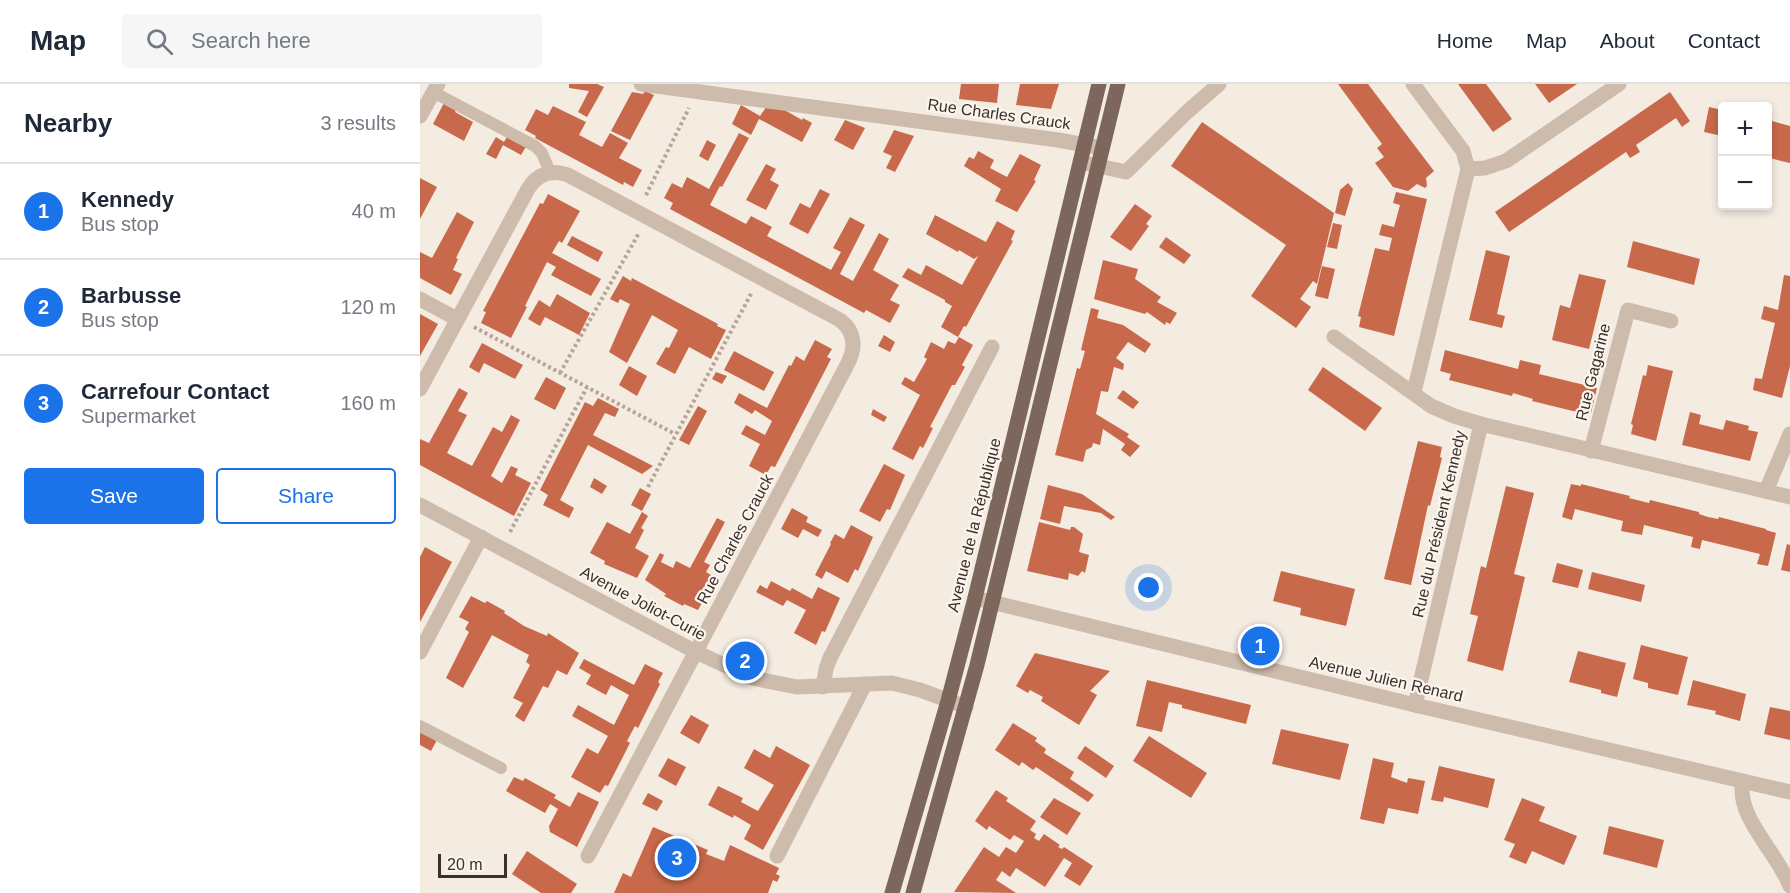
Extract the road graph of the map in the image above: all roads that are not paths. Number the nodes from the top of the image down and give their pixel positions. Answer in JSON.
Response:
{"nodes":[{"id":1,"x":641,"y":84,"type":"edge"},
{"id":2,"x":1099,"y":84,"type":"edge"},
{"id":3,"x":1118,"y":84,"type":"edge"},
{"id":4,"x":1219,"y":84,"type":"edge"},
{"id":5,"x":1413,"y":84,"type":"edge"},
{"id":6,"x":1619,"y":84,"type":"edge"},
{"id":7,"x":436,"y":88,"type":"edge"},
{"id":8,"x":420,"y":116,"type":"edge"},
{"id":9,"x":1085,"y":144,"type":"junction"},
{"id":10,"x":1102,"y":148,"type":"junction"},
{"id":11,"x":1080,"y":162,"type":"junction"},
{"id":12,"x":1098,"y":165,"type":"junction"},
{"id":13,"x":1468,"y":169,"type":"junction"},
{"id":14,"x":550,"y":172,"type":"junction"},
{"id":15,"x":420,"y":298,"type":"edge"},
{"id":16,"x":457,"y":319,"type":"junction"},
{"id":17,"x":1671,"y":321,"type":"dead end"},
{"id":18,"x":1334,"y":338,"type":"dead end"},
{"id":19,"x":992,"y":347,"type":"dead end"},
{"id":20,"x":420,"y":389,"type":"edge"},
{"id":21,"x":1414,"y":392,"type":"junction"},
{"id":22,"x":1481,"y":424,"type":"junction"},
{"id":23,"x":1790,"y":434,"type":"edge"},
{"id":24,"x":1591,"y":451,"type":"junction"},
{"id":25,"x":1766,"y":491,"type":"junction"},
{"id":26,"x":1790,"y":497,"type":"edge"},
{"id":27,"x":420,"y":505,"type":"edge"},
{"id":28,"x":481,"y":537,"type":"junction"},
{"id":29,"x":975,"y":598,"type":"junction"},
{"id":30,"x":992,"y":602,"type":"junction"},
{"id":31,"x":420,"y":652,"type":"edge"},
{"id":32,"x":696,"y":652,"type":"junction"},
{"id":33,"x":865,"y":684,"type":"junction"},
{"id":34,"x":823,"y":687,"type":"junction"},
{"id":35,"x":948,"y":701,"type":"junction"},
{"id":36,"x":1415,"y":705,"type":"junction"},
{"id":37,"x":966,"y":707,"type":"junction"},
{"id":38,"x":420,"y":726,"type":"edge"},
{"id":39,"x":501,"y":768,"type":"dead end"},
{"id":40,"x":1743,"y":781,"type":"junction"},
{"id":41,"x":1790,"y":792,"type":"edge"},
{"id":42,"x":588,"y":856,"type":"dead end"},
{"id":43,"x":777,"y":856,"type":"dead end"},
{"id":44,"x":1790,"y":886,"type":"edge"},
{"id":45,"x":892,"y":893,"type":"edge"},
{"id":46,"x":913,"y":893,"type":"edge"}],
"edges":[{"from":1,"to":9,"type":"street","name":"Rue Charles Crauck"},
{"from":2,"to":9,"type":"main road","name":"Avenue de la République"},
{"from":3,"to":10,"type":"main road"},
{"from":4,"to":12,"type":"street"},
{"from":5,"to":13,"type":"street"},
{"from":6,"to":13,"type":"street"},
{"from":7,"to":8,"type":"street"},
{"from":7,"to":14,"type":"lane"},
{"from":9,"to":10,"type":"street","name":"Rue Charles Crauck"},
{"from":9,"to":11,"type":"main road","name":"Avenue de la République"},
{"from":10,"to":12,"type":"main road"},
{"from":11,"to":12,"type":"street"},
{"from":11,"to":29,"type":"main road","name":"Avenue de la République"},
{"from":12,"to":30,"type":"main road"},
{"from":13,"to":21,"type":"street"},
{"from":14,"to":16,"type":"street"},
{"from":14,"to":32,"type":"street","name":"Rue Charles Crauck"},
{"from":15,"to":16,"type":"street"},
{"from":16,"to":20,"type":"street"},
{"from":17,"to":24,"type":"street","name":"Rue Gagarine"},
{"from":18,"to":21,"type":"street","name":"Rue du Président Kennedy"},
{"from":19,"to":34,"type":"street"},
{"from":21,"to":22,"type":"street","name":"Rue du Président Kennedy"},
{"from":22,"to":24,"type":"street"},
{"from":22,"to":36,"type":"street","name":"Rue du Président Kennedy"},
{"from":23,"to":25,"type":"street"},
{"from":24,"to":25,"type":"street"},
{"from":25,"to":26,"type":"street"},
{"from":27,"to":28,"type":"street","name":"Avenue Joliot-Curie"},
{"from":28,"to":31,"type":"street"},
{"from":28,"to":32,"type":"street","name":"Avenue Joliot-Curie"},
{"from":29,"to":30,"type":"street","name":"Avenue Julien Renard"},
{"from":29,"to":35,"type":"main road","name":"Avenue de la République"},
{"from":30,"to":36,"type":"street","name":"Avenue Julien Renard"},
{"from":30,"to":37,"type":"main road"},
{"from":32,"to":34,"type":"street","name":"Avenue Joliot-Curie"},
{"from":32,"to":42,"type":"street","name":"Rue Charles Crauck"},
{"from":33,"to":34,"type":"street","name":"Avenue Joliot-Curie"},
{"from":33,"to":35,"type":"street","name":"Avenue Joliot-Curie"},
{"from":33,"to":43,"type":"street"},
{"from":35,"to":37,"type":"street","name":"Avenue Joliot-Curie"},
{"from":35,"to":45,"type":"main road","name":"Avenue de la République"},
{"from":36,"to":40,"type":"street","name":"Avenue Julien Renard"},
{"from":37,"to":46,"type":"main road"},
{"from":38,"to":39,"type":"lane"},
{"from":40,"to":41,"type":"street","name":"Avenue Julien Renard"},
{"from":40,"to":44,"type":"street"}]}
